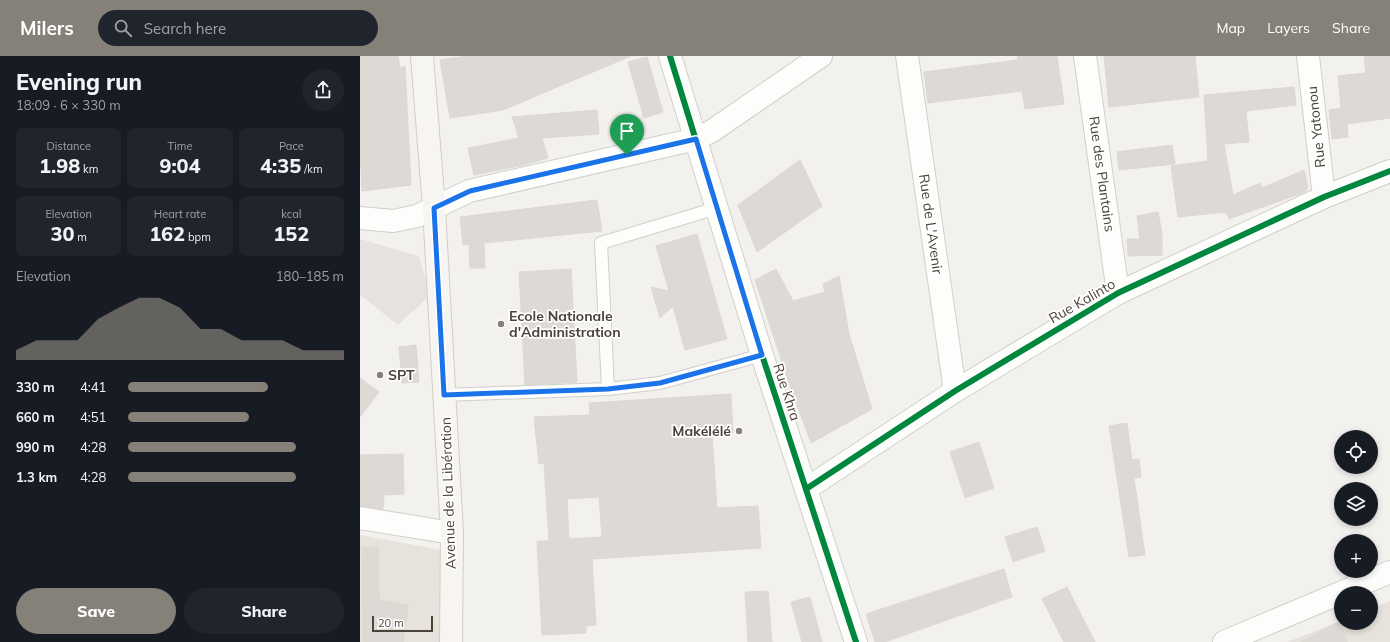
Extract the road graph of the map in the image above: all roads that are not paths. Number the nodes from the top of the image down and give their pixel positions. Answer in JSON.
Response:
{"nodes":[{"id":1,"x":422,"y":56,"type":"edge"},
{"id":2,"x":670,"y":56,"type":"edge"},
{"id":3,"x":821,"y":56,"type":"edge"},
{"id":4,"x":907,"y":56,"type":"edge"},
{"id":5,"x":1085,"y":56,"type":"edge"},
{"id":6,"x":1308,"y":56,"type":"edge"},
{"id":7,"x":696,"y":139,"type":"junction"},
{"id":8,"x":1390,"y":171,"type":"edge"},
{"id":9,"x":1324,"y":197,"type":"junction"},
{"id":10,"x":434,"y":208,"type":"junction"},
{"id":11,"x":717,"y":208,"type":"junction"},
{"id":12,"x":360,"y":218,"type":"edge"},
{"id":13,"x":1118,"y":293,"type":"junction"},
{"id":14,"x":762,"y":355,"type":"junction"},
{"id":15,"x":608,"y":389,"type":"junction"},
{"id":16,"x":955,"y":391,"type":"junction"},
{"id":17,"x":444,"y":395,"type":"junction"},
{"id":18,"x":806,"y":489,"type":"junction"},
{"id":19,"x":360,"y":518,"type":"edge"},
{"id":20,"x":452,"y":533,"type":"junction"},
{"id":21,"x":1390,"y":572,"type":"edge"},
{"id":22,"x":451,"y":642,"type":"edge"},
{"id":23,"x":856,"y":642,"type":"edge"},
{"id":24,"x":1224,"y":642,"type":"edge"}],
"edges":[{"from":1,"to":10,"type":"main road","name":"Avenue de la Libération"},
{"from":2,"to":7,"type":"street","name":"Rue Khra"},
{"from":3,"to":7,"type":"street"},
{"from":4,"to":16,"type":"street","name":"Rue de L'Avenir"},
{"from":5,"to":13,"type":"street","name":"Rue des Plantains"},
{"from":6,"to":9,"type":"street","name":"Rue Yatonou"},
{"from":7,"to":10,"type":"street"},
{"from":7,"to":11,"type":"street","name":"Rue Khra"},
{"from":8,"to":9,"type":"street","name":"Rue Kalinto"},
{"from":9,"to":13,"type":"street","name":"Rue Kalinto"},
{"from":10,"to":12,"type":"street"},
{"from":10,"to":17,"type":"main road","name":"Avenue de la Libération"},
{"from":11,"to":14,"type":"street","name":"Rue Khra"},
{"from":11,"to":15,"type":"lane"},
{"from":13,"to":16,"type":"street","name":"Rue Kalinto"},
{"from":14,"to":15,"type":"lane"},
{"from":14,"to":18,"type":"street","name":"Rue Khra"},
{"from":15,"to":17,"type":"lane"},
{"from":16,"to":18,"type":"street","name":"Rue Kalinto"},
{"from":17,"to":20,"type":"main road","name":"Avenue de la Libération"},
{"from":18,"to":23,"type":"street","name":"Rue Khra"},
{"from":19,"to":20,"type":"street"},
{"from":20,"to":22,"type":"main road","name":"Avenue de la Libération"},
{"from":21,"to":24,"type":"street"}]}
